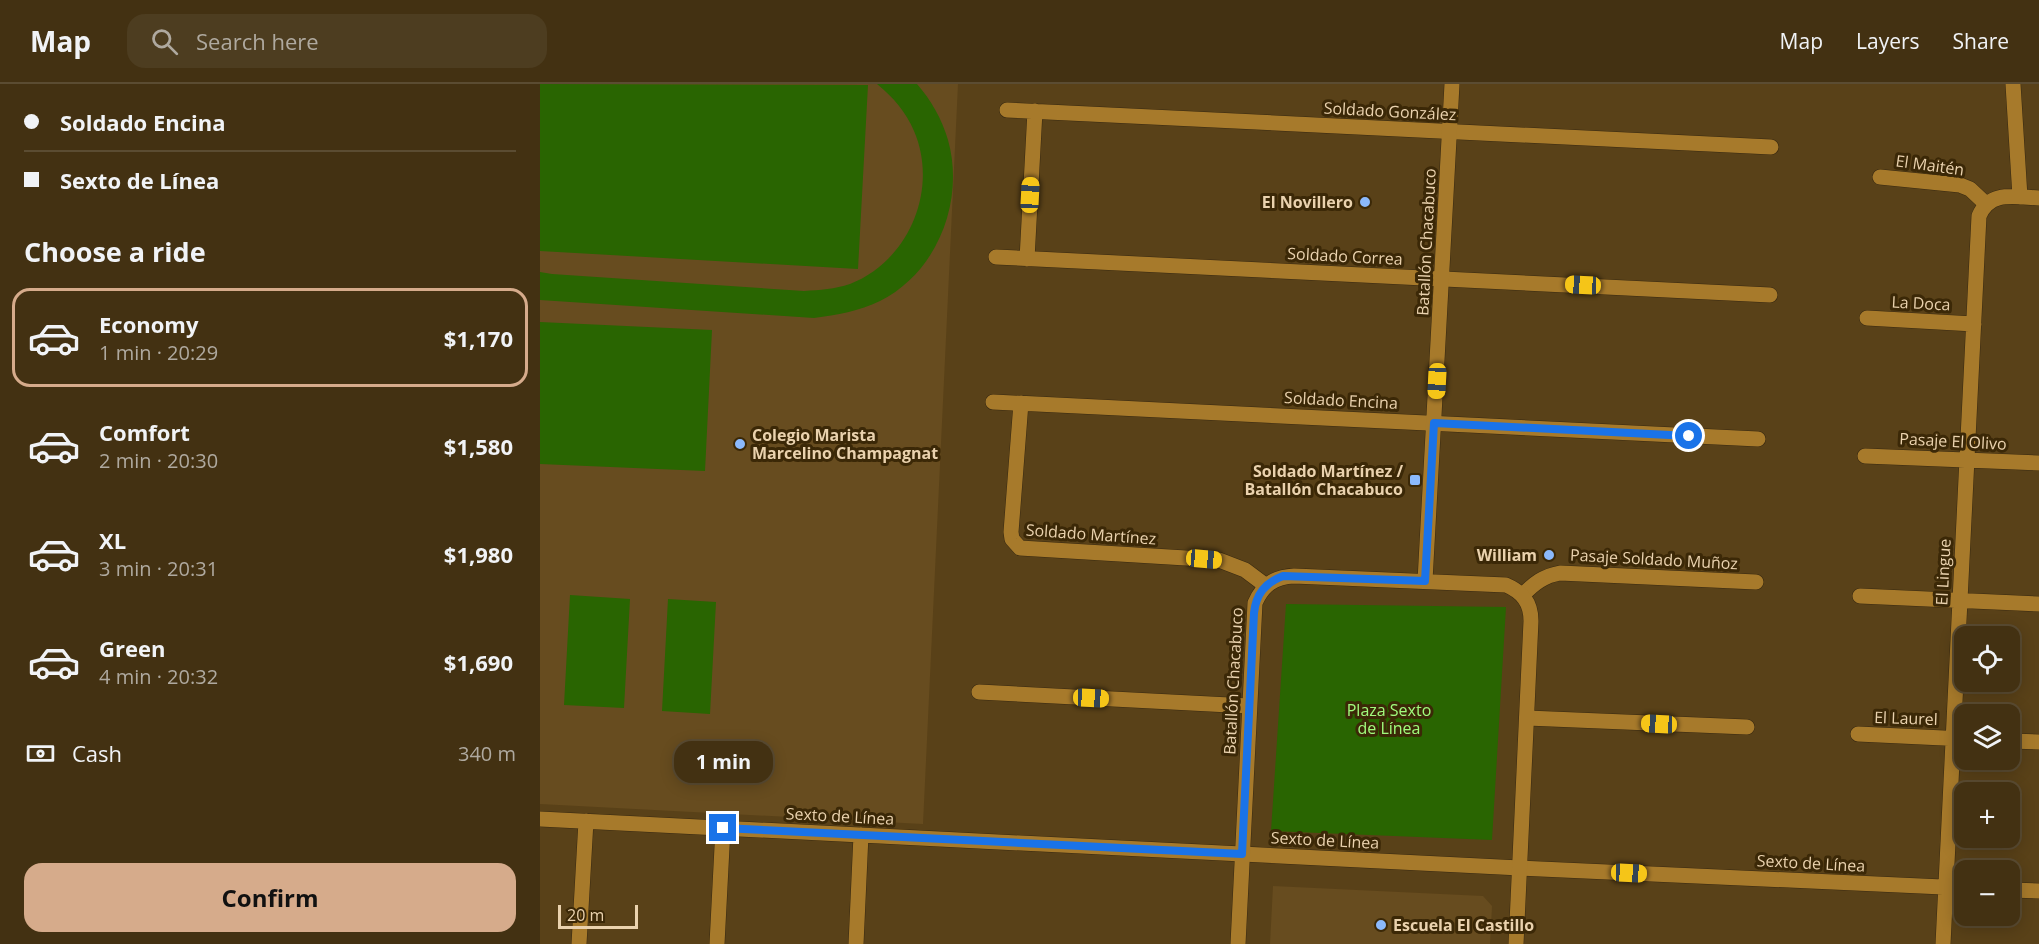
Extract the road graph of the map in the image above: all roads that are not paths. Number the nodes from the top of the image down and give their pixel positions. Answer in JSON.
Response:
{"nodes":[{"id":1,"x":1452,"y":84,"type":"edge"},
{"id":2,"x":2013,"y":84,"type":"edge"},
{"id":3,"x":1007,"y":110,"type":"dead end"},
{"id":4,"x":1035,"y":111,"type":"junction"},
{"id":5,"x":1450,"y":132,"type":"junction"},
{"id":6,"x":1771,"y":147,"type":"dead end"},
{"id":7,"x":1880,"y":177,"type":"dead end"},
{"id":8,"x":2020,"y":197,"type":"junction"},
{"id":9,"x":2039,"y":198,"type":"edge"},
{"id":10,"x":1986,"y":204,"type":"junction"},
{"id":11,"x":996,"y":257,"type":"dead end"},
{"id":12,"x":1027,"y":258,"type":"junction"},
{"id":13,"x":1442,"y":279,"type":"junction"},
{"id":14,"x":1770,"y":294,"type":"dead end"},
{"id":15,"x":1867,"y":318,"type":"dead end"},
{"id":16,"x":1974,"y":324,"type":"junction"},
{"id":17,"x":993,"y":402,"type":"dead end"},
{"id":18,"x":1021,"y":403,"type":"junction"},
{"id":19,"x":1434,"y":423,"type":"junction"},
{"id":20,"x":1758,"y":439,"type":"dead end"},
{"id":21,"x":1865,"y":456,"type":"dead end"},
{"id":22,"x":1967,"y":460,"type":"junction"},
{"id":23,"x":2039,"y":463,"type":"edge"},
{"id":24,"x":1425,"y":581,"type":"junction"},
{"id":25,"x":1756,"y":582,"type":"dead end"},
{"id":26,"x":1265,"y":585,"type":"junction"},
{"id":27,"x":1522,"y":595,"type":"junction"},
{"id":28,"x":1860,"y":596,"type":"dead end"},
{"id":29,"x":1960,"y":600,"type":"junction"},
{"id":30,"x":2039,"y":604,"type":"edge"},
{"id":31,"x":979,"y":692,"type":"dead end"},
{"id":32,"x":1959,"y":704,"type":"edge"},
{"id":33,"x":1249,"y":706,"type":"junction"},
{"id":34,"x":1527,"y":718,"type":"junction"},
{"id":35,"x":1747,"y":727,"type":"dead end"},
{"id":36,"x":1858,"y":734,"type":"dead end"},
{"id":37,"x":1954,"y":738,"type":"edge"},
{"id":38,"x":2020,"y":741,"type":"edge"},
{"id":39,"x":2039,"y":742,"type":"edge"},
{"id":40,"x":1956,"y":770,"type":"edge"},
{"id":41,"x":540,"y":819,"type":"edge"},
{"id":42,"x":586,"y":821,"type":"junction"},
{"id":43,"x":723,"y":828,"type":"junction"},
{"id":44,"x":861,"y":835,"type":"junction"},
{"id":45,"x":1242,"y":854,"type":"junction"},
{"id":46,"x":1520,"y":868,"type":"junction"},
{"id":47,"x":1946,"y":887,"type":"junction"},
{"id":48,"x":1954,"y":887,"type":"edge"},
{"id":49,"x":2020,"y":890,"type":"edge"},
{"id":50,"x":2039,"y":891,"type":"edge"},
{"id":51,"x":579,"y":944,"type":"edge"},
{"id":52,"x":717,"y":944,"type":"edge"},
{"id":53,"x":856,"y":944,"type":"edge"},
{"id":54,"x":1238,"y":944,"type":"edge"},
{"id":55,"x":1516,"y":944,"type":"edge"},
{"id":56,"x":1943,"y":944,"type":"edge"}],
"edges":[{"from":1,"to":5,"type":"street","name":"Batallón Chacabuco"},
{"from":2,"to":8,"type":"street"},
{"from":3,"to":4,"type":"street","name":"Soldado González"},
{"from":4,"to":5,"type":"street","name":"Soldado González"},
{"from":4,"to":12,"type":"street"},
{"from":5,"to":6,"type":"street","name":"Soldado González"},
{"from":5,"to":13,"type":"street","name":"Batallón Chacabuco"},
{"from":7,"to":10,"type":"street","name":"El Maitén"},
{"from":8,"to":9,"type":"street"},
{"from":8,"to":10,"type":"street"},
{"from":10,"to":16,"type":"street","name":"El Lingue"},
{"from":11,"to":12,"type":"street","name":"Soldado Correa"},
{"from":12,"to":13,"type":"street","name":"Soldado Correa"},
{"from":13,"to":14,"type":"street","name":"Soldado Correa"},
{"from":13,"to":19,"type":"street","name":"Batallón Chacabuco"},
{"from":15,"to":16,"type":"street","name":"La Doca"},
{"from":16,"to":22,"type":"street","name":"El Lingue"},
{"from":17,"to":18,"type":"street","name":"Soldado Encina"},
{"from":18,"to":19,"type":"street","name":"Soldado Encina"},
{"from":18,"to":26,"type":"street","name":"Soldado Martínez"},
{"from":19,"to":20,"type":"street","name":"Soldado Encina"},
{"from":19,"to":24,"type":"street","name":"Batallón Chacabuco"},
{"from":21,"to":22,"type":"street","name":"Pasaje El Olivo"},
{"from":22,"to":23,"type":"street","name":"Pasaje El Olivo"},
{"from":22,"to":29,"type":"street","name":"El Lingue"},
{"from":24,"to":26,"type":"street"},
{"from":24,"to":27,"type":"street"},
{"from":25,"to":27,"type":"street","name":"Pasaje Soldado Muñoz"},
{"from":26,"to":33,"type":"street","name":"Batallón Chacabuco"},
{"from":27,"to":34,"type":"street"},
{"from":28,"to":29,"type":"street"},
{"from":29,"to":30,"type":"street"},
{"from":29,"to":32,"type":"street","name":"El Lingue"},
{"from":31,"to":33,"type":"street"},
{"from":33,"to":45,"type":"street","name":"Batallón Chacabuco"},
{"from":34,"to":35,"type":"street"},
{"from":34,"to":46,"type":"street"},
{"from":36,"to":37,"type":"street","name":"El Laurel"},
{"from":38,"to":39,"type":"street"},
{"from":40,"to":47,"type":"street","name":"El Lingue"},
{"from":41,"to":42,"type":"street","name":"Sexto de Línea"},
{"from":42,"to":43,"type":"street","name":"Sexto de Línea"},
{"from":42,"to":51,"type":"street"},
{"from":43,"to":44,"type":"street","name":"Sexto de Línea"},
{"from":43,"to":52,"type":"street"},
{"from":44,"to":45,"type":"street","name":"Sexto de Línea"},
{"from":44,"to":53,"type":"street"},
{"from":45,"to":46,"type":"street","name":"Sexto de Línea"},
{"from":45,"to":54,"type":"street","name":"Batallón Chacabuco"},
{"from":46,"to":47,"type":"street","name":"Sexto de Línea"},
{"from":46,"to":55,"type":"street"},
{"from":47,"to":48,"type":"street","name":"Sexto de Línea"},
{"from":47,"to":56,"type":"street","name":"El Lingue"},
{"from":49,"to":50,"type":"street"}]}
